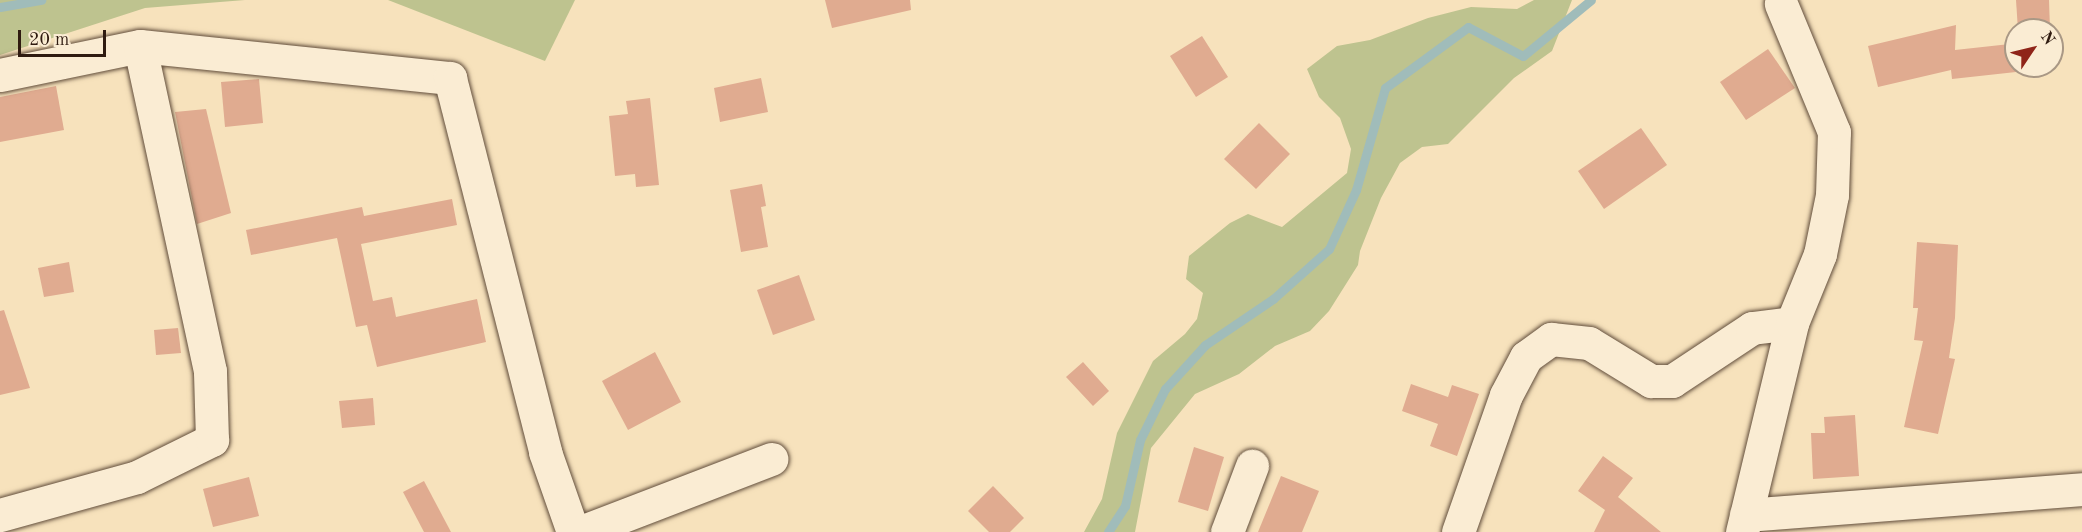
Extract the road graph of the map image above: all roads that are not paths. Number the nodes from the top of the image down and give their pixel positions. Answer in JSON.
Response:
{"nodes":[{"id":1,"x":1782,"y":1,"type":"edge"},
{"id":2,"x":140,"y":46,"type":"junction"},
{"id":3,"x":0,"y":75,"type":"edge"},
{"id":4,"x":1791,"y":323,"type":"junction"},
{"id":5,"x":771,"y":459,"type":"dead end"},
{"id":6,"x":1252,"y":466,"type":"dead end"},
{"id":7,"x":2082,"y":489,"type":"edge"},
{"id":8,"x":0,"y":515,"type":"edge"},
{"id":9,"x":1744,"y":523,"type":"edge"},
{"id":10,"x":573,"y":532,"type":"edge"},
{"id":11,"x":581,"y":532,"type":"edge"},
{"id":12,"x":1227,"y":532,"type":"edge"},
{"id":13,"x":1458,"y":532,"type":"edge"}],
"edges":[{"from":1,"to":4,"type":"street"},
{"from":2,"to":3,"type":"street"},
{"from":2,"to":8,"type":"street"},
{"from":2,"to":10,"type":"street"},
{"from":4,"to":9,"type":"street"},
{"from":4,"to":13,"type":"street"},
{"from":5,"to":11,"type":"street"},
{"from":6,"to":12,"type":"street"},
{"from":7,"to":9,"type":"street"}]}
